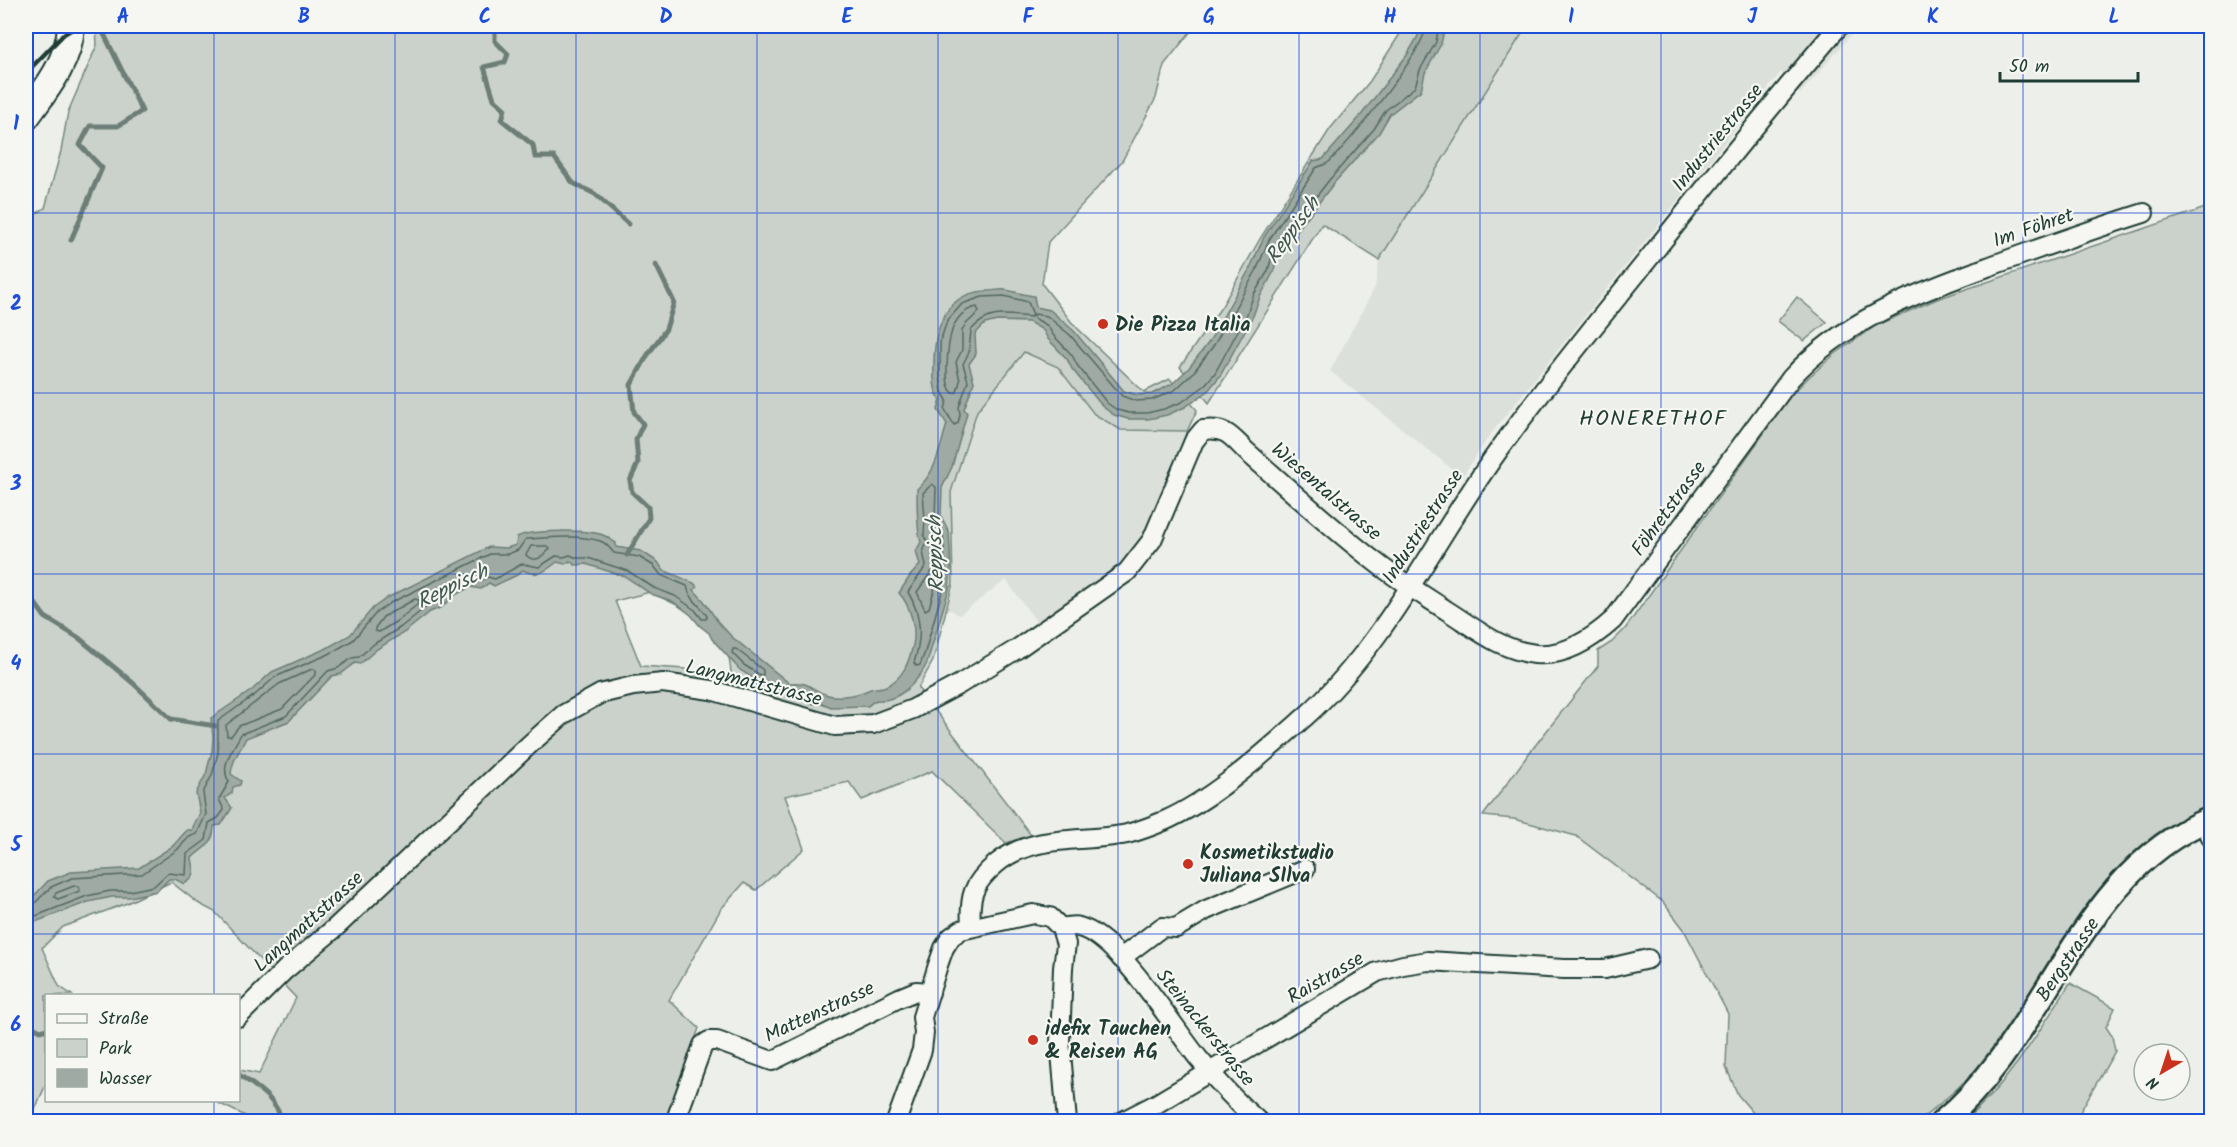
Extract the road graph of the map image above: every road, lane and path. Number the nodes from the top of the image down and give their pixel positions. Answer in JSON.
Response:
{"nodes":[{"id":1,"x":71,"y":26,"type":"edge"},
{"id":2,"x":1839,"y":26,"type":"edge"},
{"id":3,"x":26,"y":117,"type":"edge"},
{"id":4,"x":2144,"y":213,"type":"dead end"},
{"id":5,"x":1938,"y":285,"type":"joint"},
{"id":6,"x":1217,"y":428,"type":"joint"},
{"id":7,"x":1409,"y":587,"type":"junction"},
{"id":8,"x":2209,"y":826,"type":"edge"},
{"id":9,"x":1305,"y":869,"type":"dead end"},
{"id":10,"x":971,"y":927,"type":"junction"},
{"id":11,"x":1061,"y":928,"type":"junction"},
{"id":12,"x":1121,"y":958,"type":"junction"},
{"id":13,"x":1648,"y":959,"type":"dead end"},
{"id":14,"x":930,"y":992,"type":"junction"},
{"id":15,"x":240,"y":1015,"type":"edge"},
{"id":16,"x":1209,"y":1070,"type":"junction"},
{"id":17,"x":1238,"y":1114,"type":"edge"},
{"id":18,"x":675,"y":1122,"type":"edge"},
{"id":19,"x":896,"y":1122,"type":"edge"},
{"id":20,"x":1067,"y":1122,"type":"edge"},
{"id":21,"x":1121,"y":1122,"type":"edge"},
{"id":22,"x":1259,"y":1122,"type":"edge"},
{"id":23,"x":1942,"y":1122,"type":"edge"}],
"edges":[{"from":1,"to":3,"type":"main road"},
{"from":2,"to":7,"type":"street","name":"Industriestrasse"},
{"from":4,"to":5,"type":"street","name":"Im Föhret"},
{"from":5,"to":7,"type":"street","name":"Föhretstrasse"},
{"from":6,"to":7,"type":"street","name":"Wiesentalstrasse"},
{"from":6,"to":15,"type":"street","name":"Langmattstrasse"},
{"from":7,"to":10,"type":"street","name":"Industriestrasse"},
{"from":8,"to":23,"type":"street","name":"Bergstrasse"},
{"from":9,"to":12,"type":"street"},
{"from":10,"to":11,"type":"street"},
{"from":10,"to":14,"type":"street"},
{"from":11,"to":12,"type":"street","name":"Steinackerstrasse"},
{"from":11,"to":20,"type":"street"},
{"from":12,"to":16,"type":"street","name":"Steinackerstrasse"},
{"from":13,"to":16,"type":"street","name":"Raistrasse"},
{"from":14,"to":18,"type":"street","name":"Mattenstrasse"},
{"from":14,"to":19,"type":"street"},
{"from":16,"to":17,"type":"street","name":"Steinackerstrasse"},
{"from":16,"to":21,"type":"street","name":"Raistrasse"},
{"from":17,"to":22,"type":"street","name":"Steinackerstrasse"}]}
